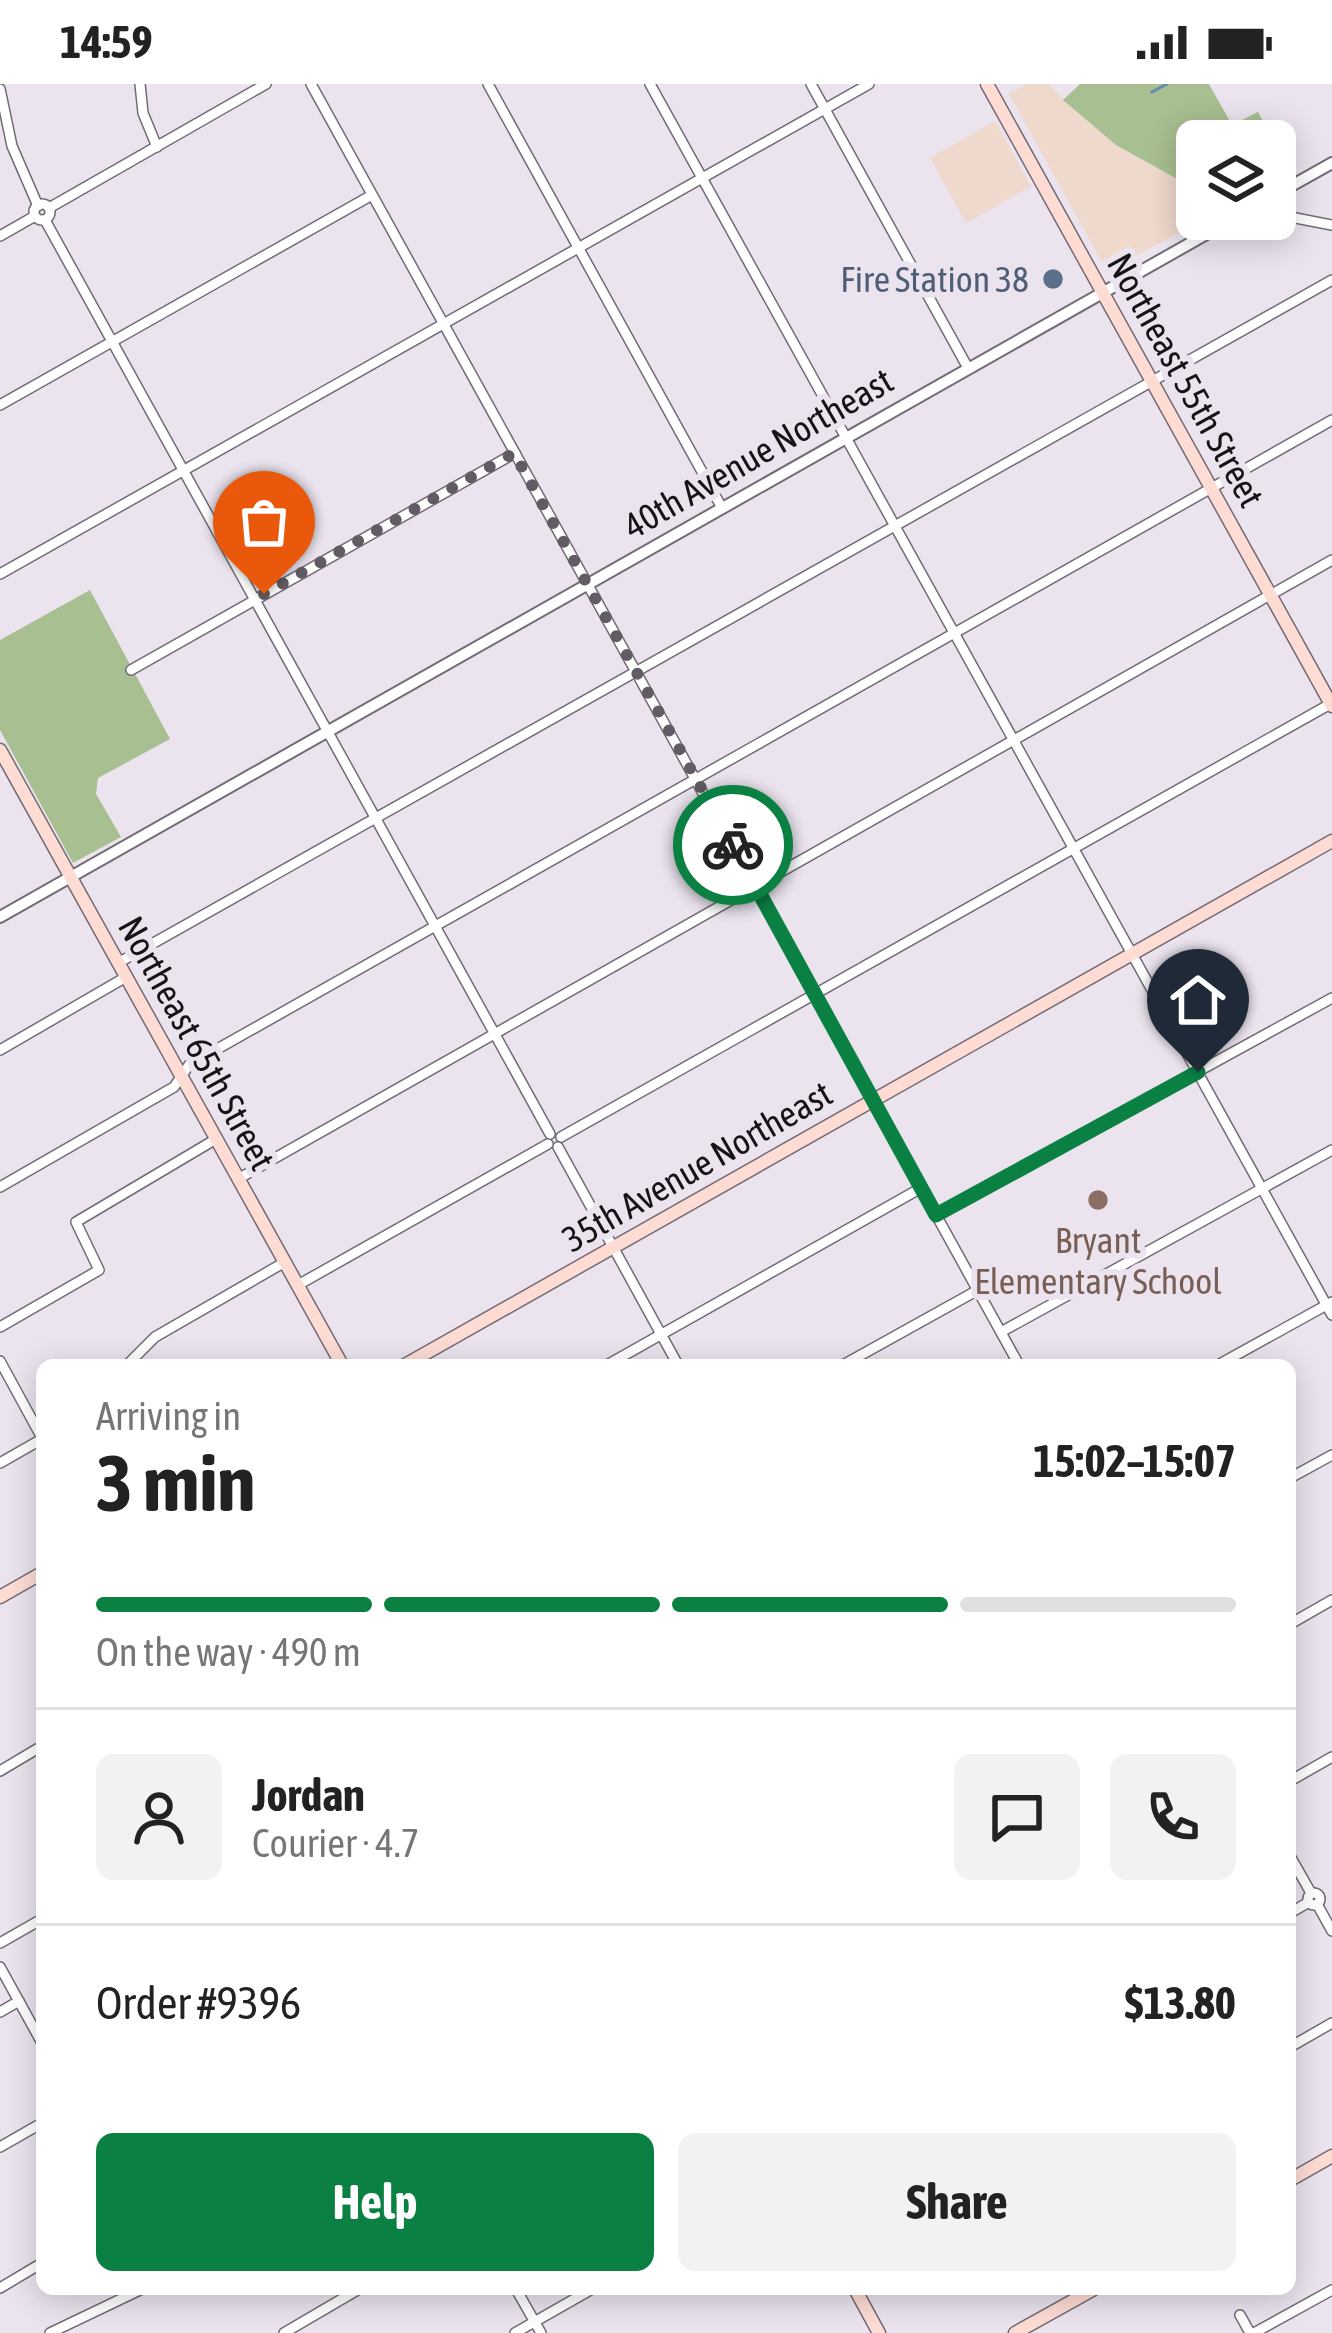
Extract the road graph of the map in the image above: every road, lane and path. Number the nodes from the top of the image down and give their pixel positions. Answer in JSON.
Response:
{"nodes":[{"id":1,"x":140,"y":84,"type":"edge"},
{"id":2,"x":266,"y":84,"type":"edge"},
{"id":3,"x":310,"y":84,"type":"edge"},
{"id":4,"x":488,"y":84,"type":"edge"},
{"id":5,"x":650,"y":84,"type":"edge"},
{"id":6,"x":811,"y":84,"type":"edge"},
{"id":7,"x":869,"y":84,"type":"edge"},
{"id":8,"x":987,"y":84,"type":"edge"},
{"id":9,"x":0,"y":89,"type":"edge"},
{"id":10,"x":825,"y":109,"type":"junction"},
{"id":11,"x":157,"y":147,"type":"junction"},
{"id":12,"x":1332,"y":163,"type":"edge"},
{"id":13,"x":702,"y":178,"type":"junction"},
{"id":14,"x":1296,"y":183,"type":"edge"},
{"id":15,"x":372,"y":195,"type":"junction"},
{"id":16,"x":42,"y":212,"type":"junction"},
{"id":17,"x":1296,"y":218,"type":"edge"},
{"id":18,"x":1332,"y":225,"type":"edge"},
{"id":19,"x":0,"y":236,"type":"edge"},
{"id":20,"x":1195,"y":240,"type":"edge"},
{"id":21,"x":578,"y":248,"type":"junction"},
{"id":22,"x":1332,"y":280,"type":"edge"},
{"id":23,"x":1104,"y":291,"type":"junction"},
{"id":24,"x":442,"y":324,"type":"junction"},
{"id":25,"x":113,"y":341,"type":"junction"},
{"id":26,"x":968,"y":368,"type":"junction"},
{"id":27,"x":1152,"y":380,"type":"junction"},
{"id":28,"x":0,"y":405,"type":"edge"},
{"id":29,"x":1332,"y":420,"type":"edge"},
{"id":30,"x":845,"y":436,"type":"junction"},
{"id":31,"x":514,"y":453,"type":"junction"},
{"id":32,"x":185,"y":470,"type":"junction"},
{"id":33,"x":1212,"y":489,"type":"junction"},
{"id":34,"x":722,"y":508,"type":"junction"},
{"id":35,"x":894,"y":524,"type":"junction"},
{"id":36,"x":1332,"y":560,"type":"edge"},
{"id":37,"x":0,"y":574,"type":"edge"},
{"id":38,"x":588,"y":584,"type":"junction"},
{"id":39,"x":1271,"y":595,"type":"junction"},
{"id":40,"x":256,"y":598,"type":"junction"},
{"id":41,"x":955,"y":632,"type":"junction"},
{"id":42,"x":131,"y":670,"type":"dead end"},
{"id":43,"x":635,"y":673,"type":"junction"},
{"id":44,"x":1332,"y":704,"type":"edge"},
{"id":45,"x":329,"y":731,"type":"junction"},
{"id":46,"x":1013,"y":740,"type":"junction"},
{"id":47,"x":0,"y":750,"type":"edge"},
{"id":48,"x":696,"y":778,"type":"junction"},
{"id":49,"x":377,"y":818,"type":"junction"},
{"id":50,"x":1332,"y":841,"type":"edge"},
{"id":51,"x":1073,"y":848,"type":"junction"},
{"id":52,"x":71,"y":876,"type":"junction"},
{"id":53,"x":755,"y":885,"type":"junction"},
{"id":54,"x":0,"y":917,"type":"edge"},
{"id":55,"x":436,"y":926,"type":"junction"},
{"id":56,"x":1133,"y":956,"type":"junction"},
{"id":57,"x":118,"y":963,"type":"junction"},
{"id":58,"x":126,"y":977,"type":"junction"},
{"id":59,"x":813,"y":992,"type":"junction"},
{"id":60,"x":1332,"y":998,"type":"edge"},
{"id":61,"x":495,"y":1032,"type":"junction"},
{"id":62,"x":0,"y":1050,"type":"edge"},
{"id":63,"x":1198,"y":1072,"type":"junction"},
{"id":64,"x":181,"y":1075,"type":"junction"},
{"id":65,"x":873,"y":1100,"type":"junction"},
{"id":66,"x":216,"y":1138,"type":"junction"},
{"id":67,"x":554,"y":1141,"type":"junction"},
{"id":68,"x":1332,"y":1150,"type":"edge"},
{"id":69,"x":238,"y":1179,"type":"junction"},
{"id":70,"x":0,"y":1187,"type":"edge"},
{"id":71,"x":922,"y":1188,"type":"junction"},
{"id":72,"x":1262,"y":1189,"type":"junction"},
{"id":73,"x":936,"y":1215,"type":"junction"},
{"id":74,"x":612,"y":1249,"type":"junction"},
{"id":75,"x":285,"y":1262,"type":"junction"},
{"id":76,"x":298,"y":1285,"type":"junction"},
{"id":77,"x":978,"y":1290,"type":"junction"},
{"id":78,"x":1330,"y":1307,"type":"edge"},
{"id":79,"x":0,"y":1327,"type":"edge"},
{"id":80,"x":1001,"y":1332,"type":"junction"},
{"id":81,"x":662,"y":1335,"type":"junction"},
{"id":82,"x":133,"y":1359,"type":"edge"},
{"id":83,"x":339,"y":1359,"type":"edge"},
{"id":84,"x":416,"y":1359,"type":"edge"},
{"id":85,"x":618,"y":1359,"type":"edge"},
{"id":86,"x":675,"y":1359,"type":"edge"},
{"id":87,"x":854,"y":1359,"type":"edge"},
{"id":88,"x":1016,"y":1359,"type":"edge"},
{"id":89,"x":1230,"y":1359,"type":"edge"},
{"id":90,"x":0,"y":1361,"type":"edge"},
{"id":91,"x":36,"y":1427,"type":"edge"},
{"id":92,"x":36,"y":1442,"type":"edge"},
{"id":93,"x":1332,"y":1454,"type":"edge"},
{"id":94,"x":0,"y":1463,"type":"edge"},
{"id":95,"x":1296,"y":1475,"type":"edge"},
{"id":96,"x":36,"y":1577,"type":"edge"},
{"id":97,"x":0,"y":1598,"type":"edge"},
{"id":98,"x":1332,"y":1600,"type":"edge"},
{"id":99,"x":1296,"y":1621,"type":"edge"},
{"id":100,"x":36,"y":1750,"type":"edge"},
{"id":101,"x":1332,"y":1757,"type":"edge"},
{"id":102,"x":0,"y":1771,"type":"edge"},
{"id":103,"x":1296,"y":1778,"type":"edge"},
{"id":104,"x":1296,"y":1867,"type":"edge"},
{"id":105,"x":1332,"y":1889,"type":"edge"},
{"id":106,"x":1314,"y":1899,"type":"junction"},
{"id":107,"x":1296,"y":1910,"type":"edge"},
{"id":108,"x":36,"y":1922,"type":"edge"},
{"id":109,"x":1332,"y":1931,"type":"edge"},
{"id":110,"x":0,"y":1943,"type":"edge"},
{"id":111,"x":0,"y":1967,"type":"edge"},
{"id":112,"x":19,"y":2001,"type":"junction"},
{"id":113,"x":0,"y":2012,"type":"edge"},
{"id":114,"x":1332,"y":2023,"type":"edge"},
{"id":115,"x":36,"y":2032,"type":"edge"},
{"id":116,"x":1296,"y":2044,"type":"edge"},
{"id":117,"x":36,"y":2126,"type":"edge"},
{"id":118,"x":0,"y":2147,"type":"edge"},
{"id":119,"x":1332,"y":2156,"type":"edge"},
{"id":120,"x":1296,"y":2177,"type":"edge"},
{"id":121,"x":36,"y":2267,"type":"edge"},
{"id":122,"x":0,"y":2288,"type":"edge"},
{"id":123,"x":1332,"y":2290,"type":"edge"},
{"id":124,"x":130,"y":2295,"type":"edge"},
{"id":125,"x":349,"y":2295,"type":"edge"},
{"id":126,"x":519,"y":2295,"type":"edge"},
{"id":127,"x":582,"y":2295,"type":"edge"},
{"id":128,"x":859,"y":2295,"type":"edge"},
{"id":129,"x":1083,"y":2295,"type":"edge"},
{"id":130,"x":1240,"y":2315,"type":"dead end"},
{"id":131,"x":535,"y":2322,"type":"junction"},
{"id":132,"x":52,"y":2333,"type":"edge"},
{"id":133,"x":284,"y":2333,"type":"edge"},
{"id":134,"x":515,"y":2333,"type":"edge"},
{"id":135,"x":541,"y":2333,"type":"edge"},
{"id":136,"x":879,"y":2333,"type":"edge"},
{"id":137,"x":1016,"y":2333,"type":"edge"},
{"id":138,"x":1252,"y":2333,"type":"edge"}],
"edges":[{"from":1,"to":11,"type":"street"},
{"from":2,"to":11,"type":"street"},
{"from":3,"to":15,"type":"street"},
{"from":4,"to":21,"type":"street"},
{"from":5,"to":13,"type":"street"},
{"from":6,"to":10,"type":"street"},
{"from":7,"to":10,"type":"street"},
{"from":8,"to":23,"type":"main road","name":"Northeast 55th Street"},
{"from":9,"to":16,"type":"street"},
{"from":10,"to":13,"type":"street"},
{"from":10,"to":26,"type":"street"},
{"from":11,"to":16,"type":"street"},
{"from":12,"to":14,"type":"street"},
{"from":13,"to":21,"type":"street"},
{"from":13,"to":30,"type":"street"},
{"from":15,"to":24,"type":"street"},
{"from":15,"to":25,"type":"street"},
{"from":16,"to":19,"type":"street"},
{"from":16,"to":25,"type":"street"},
{"from":17,"to":18,"type":"street"},
{"from":20,"to":23,"type":"street","name":"40th Avenue Northeast"},
{"from":21,"to":24,"type":"street"},
{"from":21,"to":34,"type":"street"},
{"from":22,"to":27,"type":"street"},
{"from":23,"to":26,"type":"street","name":"40th Avenue Northeast"},
{"from":23,"to":27,"type":"main road","name":"Northeast 55th Street"},
{"from":24,"to":31,"type":"street"},
{"from":24,"to":32,"type":"street"},
{"from":25,"to":28,"type":"street"},
{"from":25,"to":32,"type":"street"},
{"from":26,"to":30,"type":"street","name":"40th Avenue Northeast"},
{"from":27,"to":33,"type":"main road","name":"Northeast 55th Street"},
{"from":27,"to":35,"type":"street"},
{"from":29,"to":33,"type":"street"},
{"from":30,"to":34,"type":"street","name":"40th Avenue Northeast"},
{"from":30,"to":35,"type":"street"},
{"from":31,"to":38,"type":"street"},
{"from":31,"to":40,"type":"street"},
{"from":32,"to":37,"type":"street"},
{"from":32,"to":40,"type":"street"},
{"from":33,"to":39,"type":"main road","name":"Northeast 55th Street"},
{"from":33,"to":41,"type":"street"},
{"from":34,"to":38,"type":"street","name":"40th Avenue Northeast"},
{"from":35,"to":41,"type":"street"},
{"from":35,"to":43,"type":"street"},
{"from":36,"to":39,"type":"street"},
{"from":38,"to":43,"type":"street"},
{"from":38,"to":45,"type":"street","name":"40th Avenue Northeast"},
{"from":39,"to":44,"type":"main road","name":"Northeast 55th Street"},
{"from":39,"to":46,"type":"street"},
{"from":40,"to":42,"type":"street"},
{"from":40,"to":45,"type":"street"},
{"from":41,"to":46,"type":"street"},
{"from":41,"to":48,"type":"street"},
{"from":43,"to":48,"type":"street"},
{"from":43,"to":49,"type":"street"},
{"from":44,"to":51,"type":"street"},
{"from":45,"to":49,"type":"street"},
{"from":45,"to":52,"type":"street","name":"40th Avenue Northeast"},
{"from":46,"to":51,"type":"street"},
{"from":46,"to":53,"type":"street"},
{"from":47,"to":52,"type":"main road","name":"Northeast 65th Street"},
{"from":48,"to":53,"type":"street"},
{"from":48,"to":55,"type":"street"},
{"from":49,"to":55,"type":"street"},
{"from":49,"to":57,"type":"street"},
{"from":50,"to":56,"type":"main road","name":"35th Avenue Northeast"},
{"from":51,"to":56,"type":"street"},
{"from":51,"to":59,"type":"street"},
{"from":52,"to":54,"type":"street","name":"40th Avenue Northeast"},
{"from":52,"to":57,"type":"main road","name":"Northeast 65th Street"},
{"from":53,"to":59,"type":"street"},
{"from":53,"to":61,"type":"street"},
{"from":55,"to":61,"type":"street"},
{"from":55,"to":64,"type":"street"},
{"from":56,"to":63,"type":"street"},
{"from":56,"to":65,"type":"main road","name":"35th Avenue Northeast"},
{"from":57,"to":58,"type":"main road","name":"Northeast 65th Street"},
{"from":58,"to":62,"type":"street"},
{"from":58,"to":64,"type":"main road","name":"Northeast 65th Street"},
{"from":59,"to":65,"type":"street"},
{"from":59,"to":67,"type":"street"},
{"from":60,"to":63,"type":"street"},
{"from":61,"to":67,"type":"street"},
{"from":61,"to":69,"type":"street"},
{"from":63,"to":72,"type":"street"},
{"from":63,"to":73,"type":"street"},
{"from":64,"to":66,"type":"main road","name":"Northeast 65th Street"},
{"from":64,"to":70,"type":"street"},
{"from":65,"to":71,"type":"street"},
{"from":65,"to":74,"type":"main road","name":"35th Avenue Northeast"},
{"from":66,"to":69,"type":"main road","name":"Northeast 65th Street"},
{"from":66,"to":79,"type":"street"},
{"from":67,"to":74,"type":"street"},
{"from":67,"to":76,"type":"street"},
{"from":68,"to":72,"type":"street"},
{"from":69,"to":75,"type":"main road","name":"Northeast 65th Street"},
{"from":71,"to":73,"type":"street"},
{"from":71,"to":81,"type":"street"},
{"from":72,"to":78,"type":"street"},
{"from":72,"to":80,"type":"street"},
{"from":73,"to":77,"type":"street"},
{"from":74,"to":81,"type":"street"},
{"from":74,"to":84,"type":"main road","name":"35th Avenue Northeast"},
{"from":75,"to":76,"type":"main road","name":"Northeast 65th Street"},
{"from":75,"to":82,"type":"street"},
{"from":76,"to":83,"type":"main road","name":"Northeast 65th Street"},
{"from":77,"to":80,"type":"street"},
{"from":77,"to":87,"type":"street"},
{"from":78,"to":89,"type":"street"},
{"from":80,"to":88,"type":"street"},
{"from":81,"to":85,"type":"street"},
{"from":81,"to":86,"type":"street"},
{"from":90,"to":91,"type":"street"},
{"from":92,"to":94,"type":"street"},
{"from":93,"to":95,"type":"street"},
{"from":96,"to":97,"type":"main road"},
{"from":98,"to":99,"type":"street"},
{"from":100,"to":102,"type":"street"},
{"from":101,"to":103,"type":"street"},
{"from":104,"to":106,"type":"street"},
{"from":105,"to":106,"type":"street"},
{"from":106,"to":107,"type":"street"},
{"from":106,"to":109,"type":"street"},
{"from":108,"to":110,"type":"street"},
{"from":111,"to":112,"type":"street"},
{"from":112,"to":113,"type":"street"},
{"from":112,"to":115,"type":"street"},
{"from":114,"to":116,"type":"street"},
{"from":117,"to":118,"type":"street"},
{"from":119,"to":120,"type":"main road"},
{"from":121,"to":122,"type":"street"},
{"from":123,"to":138,"type":"street"},
{"from":124,"to":132,"type":"street"},
{"from":125,"to":133,"type":"street"},
{"from":126,"to":131,"type":"street"},
{"from":127,"to":131,"type":"street"},
{"from":128,"to":136,"type":"main road"},
{"from":129,"to":137,"type":"main road"},
{"from":130,"to":138,"type":"street"},
{"from":131,"to":134,"type":"street"},
{"from":131,"to":135,"type":"street"}]}
